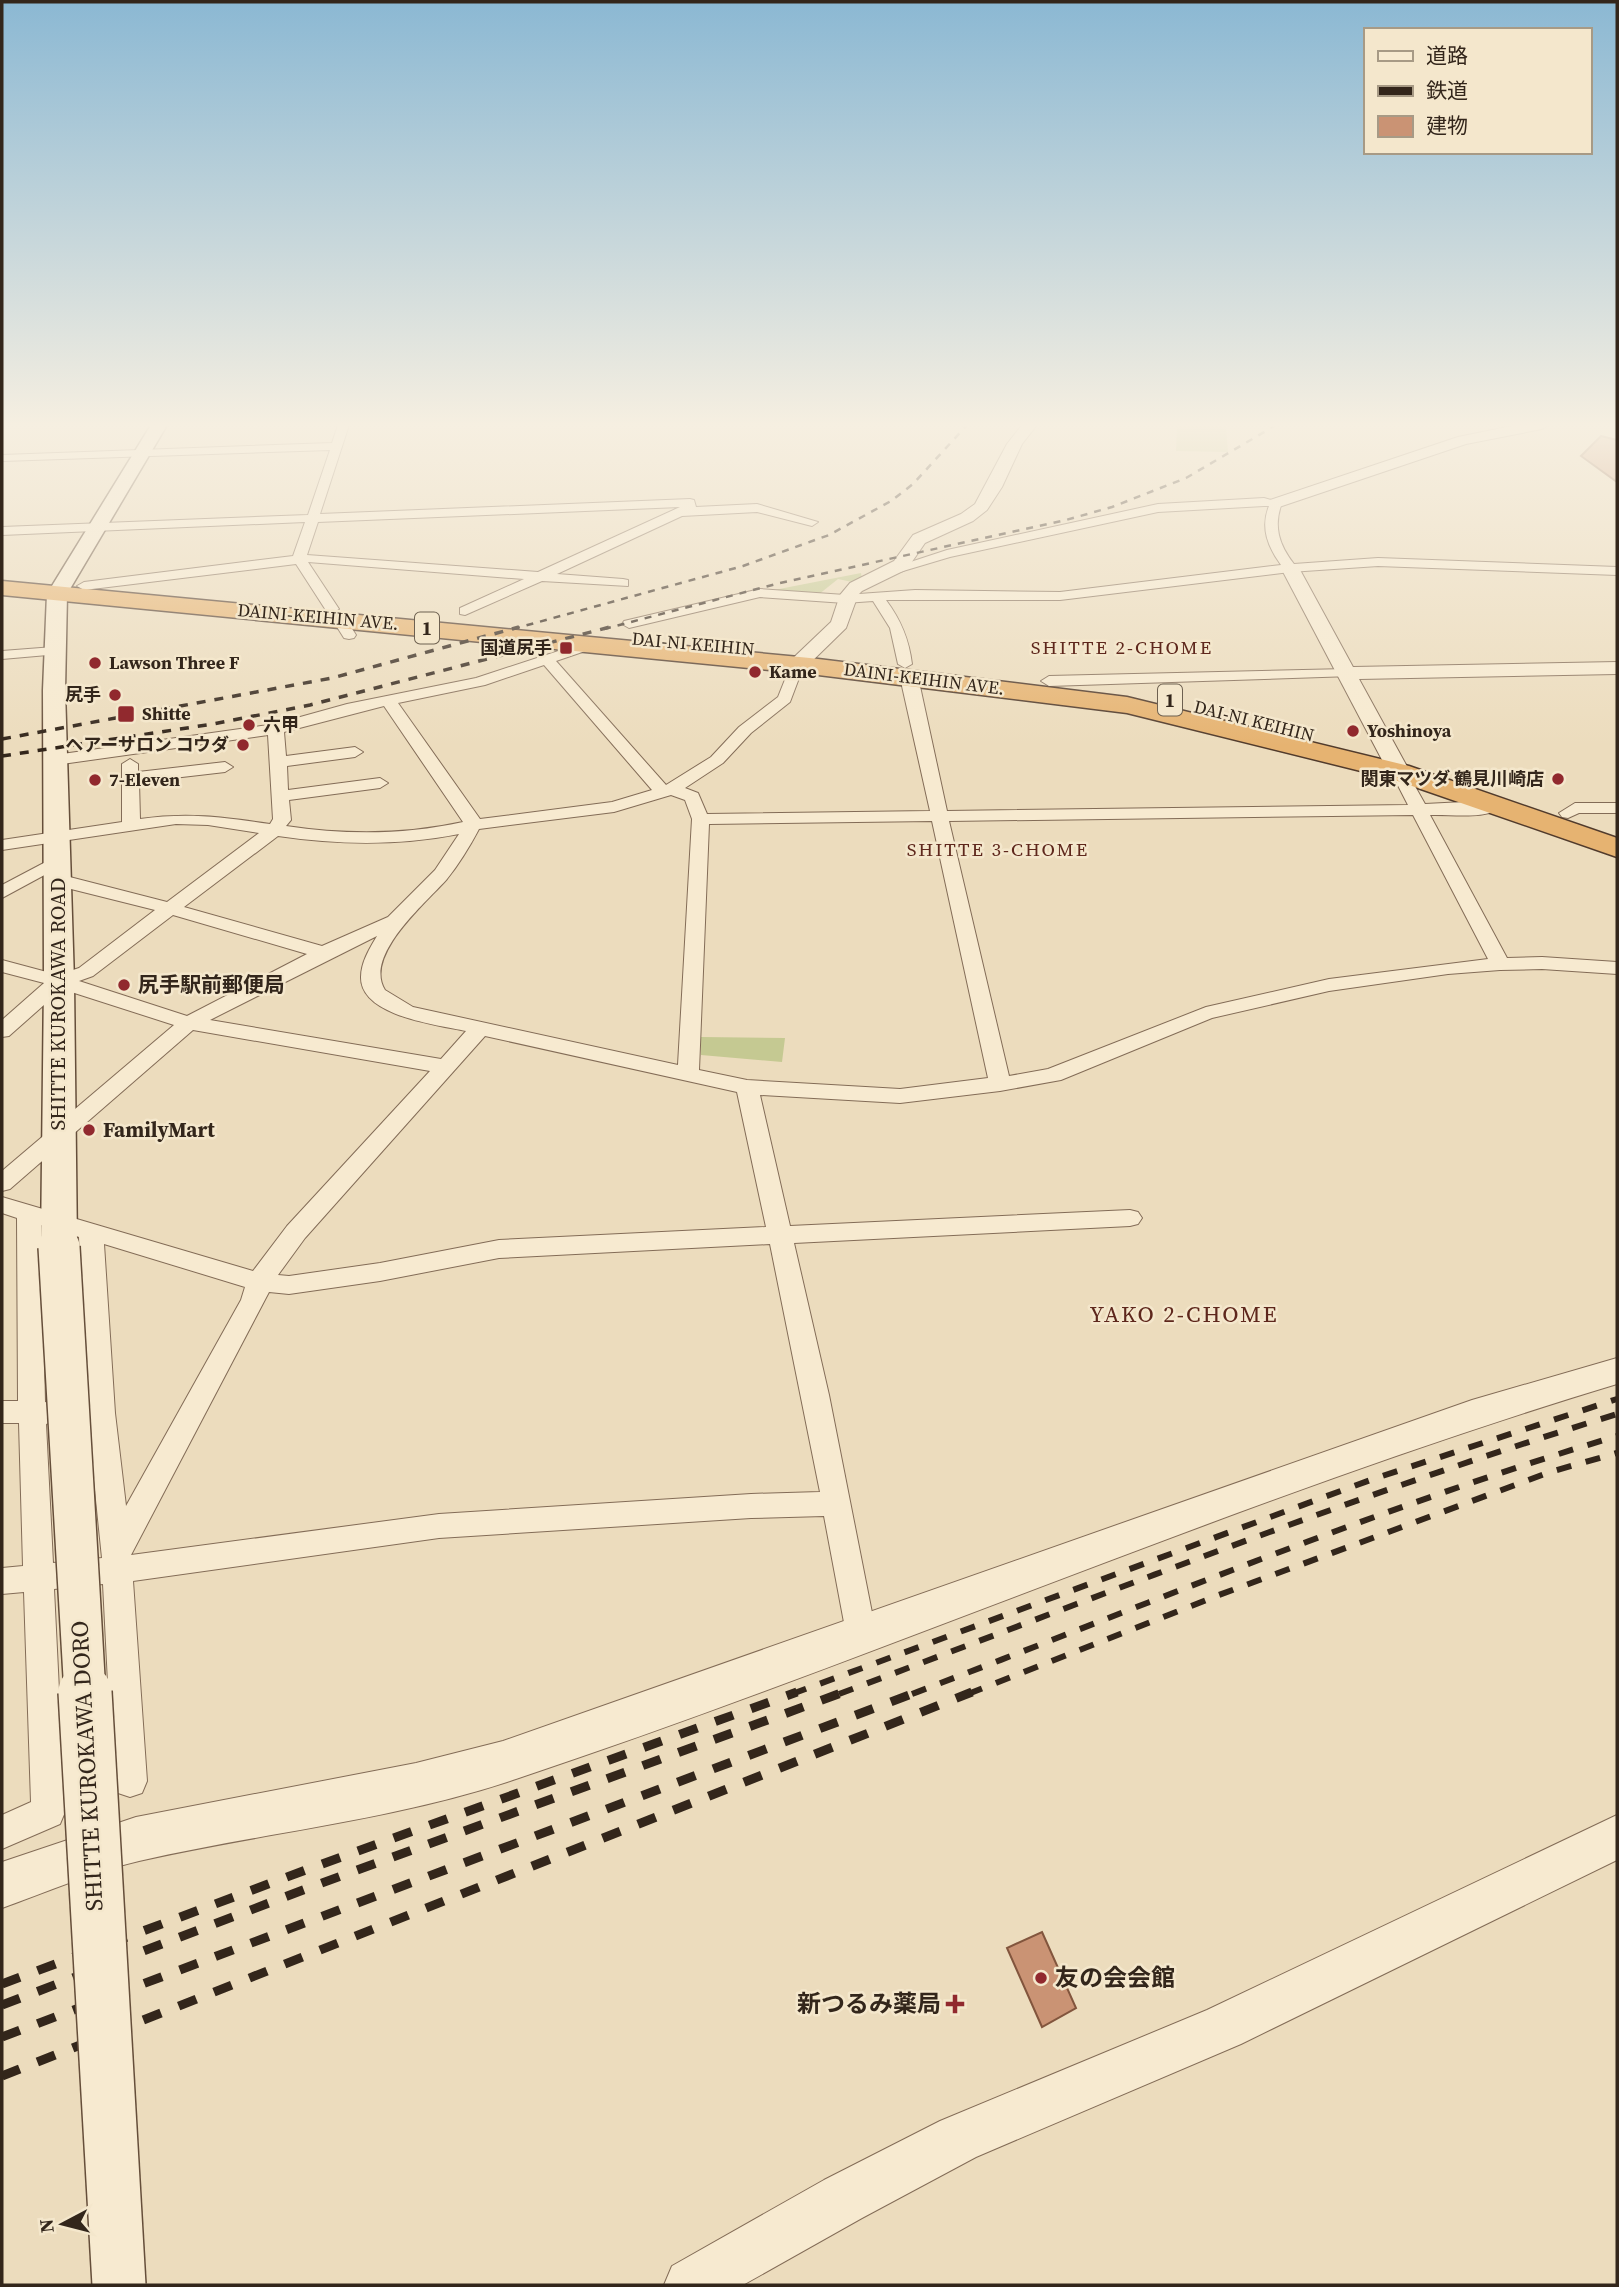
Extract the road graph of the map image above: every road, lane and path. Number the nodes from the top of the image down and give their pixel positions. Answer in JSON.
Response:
{"nodes":[{"id":1,"x":95,"y":532,"type":"edge"},
{"id":2,"x":308,"y":532,"type":"edge"},
{"id":3,"x":637,"y":532,"type":"edge"},
{"id":4,"x":937,"y":532,"type":"edge"},
{"id":5,"x":1049,"y":532,"type":"edge"},
{"id":6,"x":1271,"y":532,"type":"edge"},
{"id":7,"x":299,"y":559,"type":"junction"},
{"id":8,"x":1290,"y":568,"type":"junction"},
{"id":9,"x":893,"y":570,"type":"junction"},
{"id":10,"x":1617,"y":571,"type":"edge"},
{"id":11,"x":543,"y":575,"type":"junction"},
{"id":12,"x":2,"y":578,"type":"edge"},
{"id":13,"x":623,"y":583,"type":"dead end"},
{"id":14,"x":68,"y":587,"type":"junction"},
{"id":15,"x":2,"y":588,"type":"edge"},
{"id":16,"x":877,"y":597,"type":"junction"},
{"id":17,"x":845,"y":599,"type":"junction"},
{"id":18,"x":465,"y":611,"type":"dead end"},
{"id":19,"x":340,"y":621,"type":"junction"},
{"id":20,"x":629,"y":625,"type":"dead end"},
{"id":21,"x":592,"y":644,"type":"junction"},
{"id":22,"x":54,"y":650,"type":"junction"},
{"id":23,"x":2,"y":655,"type":"edge"},
{"id":24,"x":547,"y":660,"type":"junction"},
{"id":25,"x":802,"y":660,"type":"junction"},
{"id":26,"x":1617,"y":668,"type":"edge"},
{"id":27,"x":908,"y":670,"type":"junction"},
{"id":28,"x":1347,"y":673,"type":"junction"},
{"id":29,"x":1049,"y":681,"type":"junction"},
{"id":30,"x":388,"y":699,"type":"junction"},
{"id":31,"x":276,"y":729,"type":"junction"},
{"id":32,"x":130,"y":750,"type":"junction"},
{"id":33,"x":355,"y":752,"type":"dead end"},
{"id":34,"x":55,"y":760,"type":"junction"},
{"id":35,"x":279,"y":762,"type":"junction"},
{"id":36,"x":1395,"y":764,"type":"junction"},
{"id":37,"x":225,"y":767,"type":"dead end"},
{"id":38,"x":131,"y":778,"type":"junction"},
{"id":39,"x":380,"y":783,"type":"dead end"},
{"id":40,"x":668,"y":790,"type":"junction"},
{"id":41,"x":281,"y":796,"type":"junction"},
{"id":42,"x":1497,"y":804,"type":"junction"},
{"id":43,"x":1617,"y":808,"type":"edge"},
{"id":44,"x":1417,"y":809,"type":"junction"},
{"id":45,"x":1568,"y":813,"type":"junction"},
{"id":46,"x":939,"y":815,"type":"junction"},
{"id":47,"x":701,"y":819,"type":"junction"},
{"id":48,"x":131,"y":825,"type":"junction"},
{"id":49,"x":472,"y":827,"type":"junction"},
{"id":50,"x":274,"y":830,"type":"junction"},
{"id":51,"x":1617,"y":832,"type":"edge"},
{"id":52,"x":2,"y":845,"type":"edge"},
{"id":53,"x":1617,"y":848,"type":"edge"},
{"id":54,"x":57,"y":859,"type":"junction"},
{"id":55,"x":2,"y":892,"type":"edge"},
{"id":56,"x":172,"y":909,"type":"junction"},
{"id":57,"x":395,"y":921,"type":"junction"},
{"id":58,"x":324,"y":953,"type":"junction"},
{"id":59,"x":1500,"y":964,"type":"junction"},
{"id":60,"x":2,"y":966,"type":"edge"},
{"id":61,"x":1617,"y":968,"type":"edge"},
{"id":62,"x":59,"y":981,"type":"junction"},
{"id":63,"x":188,"y":1023,"type":"junction"},
{"id":64,"x":479,"y":1030,"type":"junction"},
{"id":65,"x":2,"y":1031,"type":"edge"},
{"id":66,"x":446,"y":1067,"type":"junction"},
{"id":67,"x":688,"y":1076,"type":"junction"},
{"id":68,"x":1000,"y":1084,"type":"junction"},
{"id":69,"x":747,"y":1087,"type":"junction"},
{"id":70,"x":59,"y":1132,"type":"junction"},
{"id":71,"x":2,"y":1182,"type":"edge"},
{"id":72,"x":1130,"y":1217,"type":"dead end"},
{"id":73,"x":48,"y":1223,"type":"edge"},
{"id":74,"x":778,"y":1235,"type":"junction"},
{"id":75,"x":259,"y":1282,"type":"junction"},
{"id":76,"x":1617,"y":1371,"type":"edge"},
{"id":77,"x":2,"y":1412,"type":"edge"},
{"id":78,"x":32,"y":1413,"type":"junction"},
{"id":79,"x":102,"y":1413,"type":"junction"},
{"id":80,"x":837,"y":1504,"type":"junction"},
{"id":81,"x":116,"y":1561,"type":"junction"},
{"id":82,"x":38,"y":1576,"type":"junction"},
{"id":83,"x":2,"y":1581,"type":"edge"},
{"id":84,"x":861,"y":1633,"type":"junction"},
{"id":85,"x":130,"y":1781,"type":"dead end"},
{"id":86,"x":2,"y":1832,"type":"edge"},
{"id":87,"x":1617,"y":1838,"type":"edge"},
{"id":88,"x":92,"y":1852,"type":"junction"},
{"id":89,"x":2,"y":1885,"type":"edge"},
{"id":90,"x":119,"y":2285,"type":"edge"},
{"id":91,"x":691,"y":2285,"type":"edge"}],
"edges":[{"from":1,"to":14,"type":"main road"},
{"from":2,"to":7,"type":"street"},
{"from":3,"to":11,"type":"street"},
{"from":4,"to":9,"type":"street"},
{"from":5,"to":9,"type":"street"},
{"from":6,"to":8,"type":"street"},
{"from":7,"to":11,"type":"street"},
{"from":7,"to":14,"type":"street"},
{"from":7,"to":19,"type":"street"},
{"from":8,"to":10,"type":"street"},
{"from":8,"to":16,"type":"street"},
{"from":8,"to":28,"type":"street"},
{"from":9,"to":17,"type":"street"},
{"from":11,"to":13,"type":"street"},
{"from":11,"to":18,"type":"street"},
{"from":12,"to":14,"type":"highway","number":"1"},
{"from":14,"to":15,"type":"highway","name":"DAINI-KEIHIN AVE.","number":"1"},
{"from":14,"to":19,"type":"highway","name":"DAINI-KEIHIN AVE.","number":"1"},
{"from":14,"to":22,"type":"main road","name":"SHITTE KUROKAWA ROAD"},
{"from":16,"to":17,"type":"street"},
{"from":16,"to":27,"type":"street"},
{"from":17,"to":20,"type":"street"},
{"from":17,"to":25,"type":"street"},
{"from":19,"to":21,"type":"highway","name":"DAINI-KEIHIN AVE.","number":"1"},
{"from":19,"to":25,"type":"highway","name":"DAI-NI KEIHIN","number":"1"},
{"from":21,"to":24,"type":"street"},
{"from":21,"to":25,"type":"highway","name":"DAINI-KEIHIN AVE.","number":"1"},
{"from":22,"to":23,"type":"street"},
{"from":22,"to":34,"type":"main road","name":"SHITTE KUROKAWA ROAD"},
{"from":24,"to":30,"type":"street"},
{"from":24,"to":40,"type":"street"},
{"from":25,"to":27,"type":"highway","name":"DAINI-KEIHIN AVE.","number":"1"},
{"from":25,"to":40,"type":"street"},
{"from":26,"to":28,"type":"street"},
{"from":27,"to":29,"type":"highway","name":"DAI-NI KEIHIN","number":"1"},
{"from":27,"to":36,"type":"highway","name":"DAINI-KEIHIN AVE.","number":"1"},
{"from":27,"to":46,"type":"street"},
{"from":28,"to":29,"type":"street"},
{"from":28,"to":36,"type":"street"},
{"from":29,"to":36,"type":"highway","name":"DAI-NI KEIHIN","number":"1"},
{"from":30,"to":31,"type":"street"},
{"from":30,"to":49,"type":"street"},
{"from":31,"to":32,"type":"street"},
{"from":31,"to":35,"type":"street"},
{"from":32,"to":34,"type":"street"},
{"from":32,"to":38,"type":"street"},
{"from":33,"to":35,"type":"street"},
{"from":34,"to":54,"type":"main road","name":"SHITTE KUROKAWA ROAD"},
{"from":35,"to":41,"type":"street"},
{"from":36,"to":42,"type":"highway","name":"DAINI-KEIHIN AVE.","number":"1"},
{"from":36,"to":44,"type":"street"},
{"from":36,"to":45,"type":"highway","name":"DAI-NI KEIHIN","number":"1"},
{"from":37,"to":38,"type":"street"},
{"from":38,"to":48,"type":"street"},
{"from":39,"to":41,"type":"street"},
{"from":40,"to":47,"type":"street"},
{"from":40,"to":49,"type":"street"},
{"from":41,"to":50,"type":"street"},
{"from":42,"to":44,"type":"street"},
{"from":42,"to":53,"type":"highway","name":"DAINI-KEIHIN AVE.","number":"1"},
{"from":43,"to":45,"type":"street"},
{"from":44,"to":46,"type":"street"},
{"from":44,"to":59,"type":"street"},
{"from":45,"to":51,"type":"highway","name":"DAI-NI KEIHIN","number":"1"},
{"from":46,"to":47,"type":"street"},
{"from":46,"to":68,"type":"street"},
{"from":47,"to":67,"type":"street"},
{"from":48,"to":50,"type":"street"},
{"from":48,"to":54,"type":"street"},
{"from":49,"to":50,"type":"street"},
{"from":49,"to":57,"type":"street"},
{"from":50,"to":56,"type":"street"},
{"from":52,"to":54,"type":"street"},
{"from":54,"to":55,"type":"street"},
{"from":54,"to":56,"type":"street"},
{"from":54,"to":62,"type":"main road","name":"SHITTE KUROKAWA ROAD"},
{"from":56,"to":58,"type":"street"},
{"from":56,"to":62,"type":"street"},
{"from":57,"to":58,"type":"street"},
{"from":57,"to":64,"type":"street"},
{"from":58,"to":63,"type":"street"},
{"from":59,"to":61,"type":"street"},
{"from":59,"to":68,"type":"street"},
{"from":60,"to":62,"type":"street"},
{"from":62,"to":63,"type":"street"},
{"from":62,"to":65,"type":"street"},
{"from":62,"to":70,"type":"main road","name":"SHITTE KUROKAWA ROAD"},
{"from":63,"to":66,"type":"street"},
{"from":63,"to":70,"type":"street"},
{"from":64,"to":66,"type":"street"},
{"from":64,"to":67,"type":"street"},
{"from":66,"to":75,"type":"street"},
{"from":67,"to":69,"type":"street"},
{"from":68,"to":69,"type":"street"},
{"from":69,"to":74,"type":"street"},
{"from":70,"to":71,"type":"street"},
{"from":70,"to":73,"type":"main road","name":"SHITTE KUROKAWA ROAD"},
{"from":72,"to":74,"type":"street"},
{"from":73,"to":75,"type":"street"},
{"from":73,"to":78,"type":"street"},
{"from":73,"to":79,"type":"street"},
{"from":73,"to":88,"type":"main road","name":"SHITTE KUROKAWA DORO","bridge":true},
{"from":74,"to":75,"type":"street"},
{"from":74,"to":80,"type":"street"},
{"from":75,"to":81,"type":"street"},
{"from":76,"to":84,"type":"street"},
{"from":77,"to":78,"type":"street"},
{"from":78,"to":79,"type":"street"},
{"from":78,"to":82,"type":"street"},
{"from":79,"to":81,"type":"street"},
{"from":80,"to":81,"type":"street"},
{"from":80,"to":84,"type":"street"},
{"from":81,"to":82,"type":"street"},
{"from":81,"to":85,"type":"street"},
{"from":82,"to":83,"type":"street"},
{"from":82,"to":86,"type":"street"},
{"from":84,"to":88,"type":"street"},
{"from":87,"to":91,"type":"street"},
{"from":88,"to":89,"type":"street"},
{"from":88,"to":90,"type":"main road","name":"SHITTE KUROKAWA DORO","bridge":true}]}
